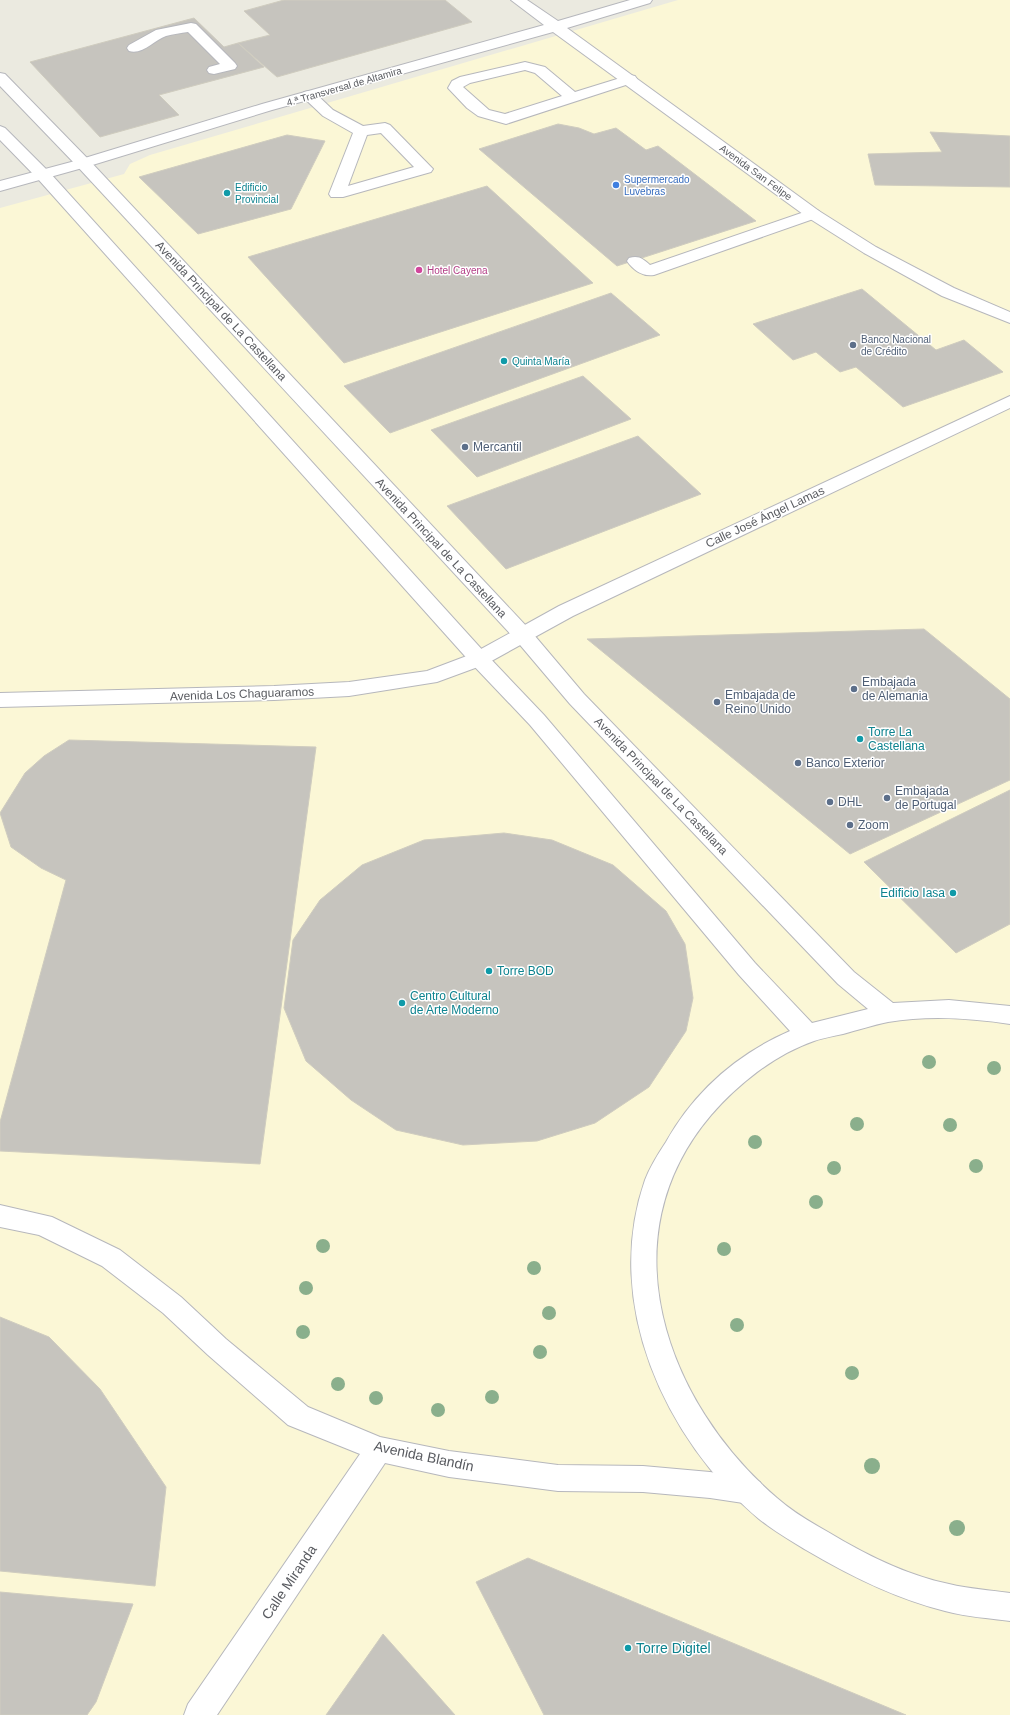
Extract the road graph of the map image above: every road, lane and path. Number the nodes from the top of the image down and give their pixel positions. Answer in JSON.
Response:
{"nodes":[{"id":1,"x":518,"y":0,"type":"edge"},
{"id":2,"x":644,"y":0,"type":"edge"},
{"id":3,"x":556,"y":27,"type":"junction"},
{"id":4,"x":134,"y":48,"type":"dead end"},
{"id":5,"x":214,"y":70,"type":"dead end"},
{"id":6,"x":0,"y":77,"type":"edge"},
{"id":7,"x":630,"y":79,"type":"junction"},
{"id":8,"x":309,"y":96,"type":"junction"},
{"id":9,"x":572,"y":97,"type":"junction"},
{"id":10,"x":0,"y":131,"type":"edge"},
{"id":11,"x":361,"y":131,"type":"junction"},
{"id":12,"x":83,"y":163,"type":"junction"},
{"id":13,"x":44,"y":176,"type":"junction"},
{"id":14,"x":0,"y":186,"type":"edge"},
{"id":15,"x":813,"y":214,"type":"junction"},
{"id":16,"x":635,"y":261,"type":"dead end"},
{"id":17,"x":1010,"y":318,"type":"edge"},
{"id":18,"x":1010,"y":401,"type":"edge"},
{"id":19,"x":522,"y":634,"type":"junction"},
{"id":20,"x":479,"y":659,"type":"junction"},
{"id":21,"x":0,"y":700,"type":"edge"},
{"id":22,"x":888,"y":1013,"type":"junction"},
{"id":23,"x":1010,"y":1015,"type":"edge"},
{"id":24,"x":807,"y":1034,"type":"junction"},
{"id":25,"x":0,"y":1216,"type":"edge"},
{"id":26,"x":379,"y":1449,"type":"junction"},
{"id":27,"x":750,"y":1491,"type":"junction"},
{"id":28,"x":1010,"y":1607,"type":"edge"},
{"id":29,"x":199,"y":1715,"type":"edge"}],
"edges":[{"from":1,"to":3,"type":"street","name":"Avenida San Felipe"},
{"from":2,"to":3,"type":"street","name":"4.ª Transversal de Altamira"},
{"from":3,"to":7,"type":"street","name":"Avenida San Felipe"},
{"from":3,"to":8,"type":"street","name":"4.ª Transversal de Altamira"},
{"from":4,"to":5,"type":"street"},
{"from":6,"to":12,"type":"street","name":"Avenida Principal de La Castellana"},
{"from":7,"to":9,"type":"street"},
{"from":7,"to":15,"type":"street","name":"Avenida San Felipe"},
{"from":8,"to":11,"type":"street"},
{"from":8,"to":12,"type":"street","name":"4.ª Transversal de Altamira"},
{"from":9,"to":9,"type":"street"},
{"from":10,"to":13,"type":"street"},
{"from":11,"to":11,"type":"street"},
{"from":12,"to":13,"type":"street","name":"4.ª Transversal de Altamira"},
{"from":12,"to":19,"type":"street","name":"Avenida Principal de La Castellana"},
{"from":13,"to":14,"type":"street","name":"4.ª Transversal de Altamira"},
{"from":13,"to":20,"type":"street"},
{"from":15,"to":16,"type":"street"},
{"from":15,"to":17,"type":"street","name":"Avenida San Felipe"},
{"from":18,"to":19,"type":"street","name":"Calle José Ángel Lamas"},
{"from":19,"to":20,"type":"street","name":"Calle José Ángel Lamas"},
{"from":19,"to":22,"type":"street","name":"Avenida Principal de La Castellana"},
{"from":20,"to":21,"type":"street","name":"Avenida Los Chaguaramos"},
{"from":20,"to":24,"type":"street"},
{"from":22,"to":23,"type":"street"},
{"from":22,"to":24,"type":"street"},
{"from":24,"to":27,"type":"street"},
{"from":25,"to":26,"type":"street","name":"Avenida Blandín"},
{"from":26,"to":27,"type":"street","name":"Avenida Blandín"},
{"from":26,"to":29,"type":"street","name":"Calle Miranda"},
{"from":27,"to":28,"type":"street"}]}
